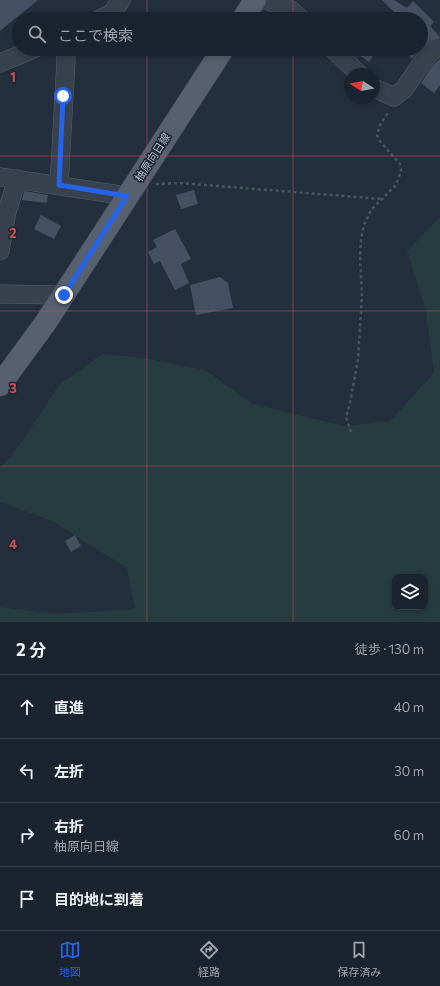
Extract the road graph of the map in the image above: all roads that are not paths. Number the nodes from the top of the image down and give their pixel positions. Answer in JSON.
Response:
{"nodes":[{"id":1,"x":121,"y":0,"type":"edge"},
{"id":2,"x":255,"y":0,"type":"edge"},
{"id":3,"x":266,"y":0,"type":"edge"},
{"id":4,"x":113,"y":12,"type":"edge"},
{"id":5,"x":247,"y":12,"type":"edge"},
{"id":6,"x":293,"y":12,"type":"edge"},
{"id":7,"x":440,"y":47,"type":"edge"},
{"id":8,"x":17,"y":56,"type":"edge"},
{"id":9,"x":66,"y":56,"type":"edge"},
{"id":10,"x":218,"y":56,"type":"edge"},
{"id":11,"x":340,"y":56,"type":"edge"},
{"id":12,"x":0,"y":63,"type":"edge"},
{"id":13,"x":353,"y":68,"type":"edge"},
{"id":14,"x":380,"y":91,"type":"edge"},
{"id":15,"x":9,"y":178,"type":"edge"},
{"id":16,"x":59,"y":185,"type":"junction"},
{"id":17,"x":131,"y":191,"type":"junction"},
{"id":18,"x":0,"y":250,"type":"edge"},
{"id":19,"x":0,"y":294,"type":"edge"},
{"id":20,"x":64,"y":295,"type":"junction"},
{"id":21,"x":0,"y":384,"type":"edge"}],
"edges":[{"from":1,"to":4,"type":"street"},
{"from":2,"to":5,"type":"main road"},
{"from":3,"to":6,"type":"street"},
{"from":7,"to":14,"type":"street"},
{"from":8,"to":12,"type":"street"},
{"from":9,"to":16,"type":"street"},
{"from":10,"to":17,"type":"main road","name":"柚原向日線"},
{"from":11,"to":13,"type":"street"},
{"from":15,"to":16,"type":"street"},
{"from":15,"to":18,"type":"street"},
{"from":16,"to":17,"type":"street"},
{"from":17,"to":20,"type":"main road","name":"柚原向日線"},
{"from":19,"to":20,"type":"street"},
{"from":20,"to":21,"type":"main road","name":"柚原向日線"}]}
